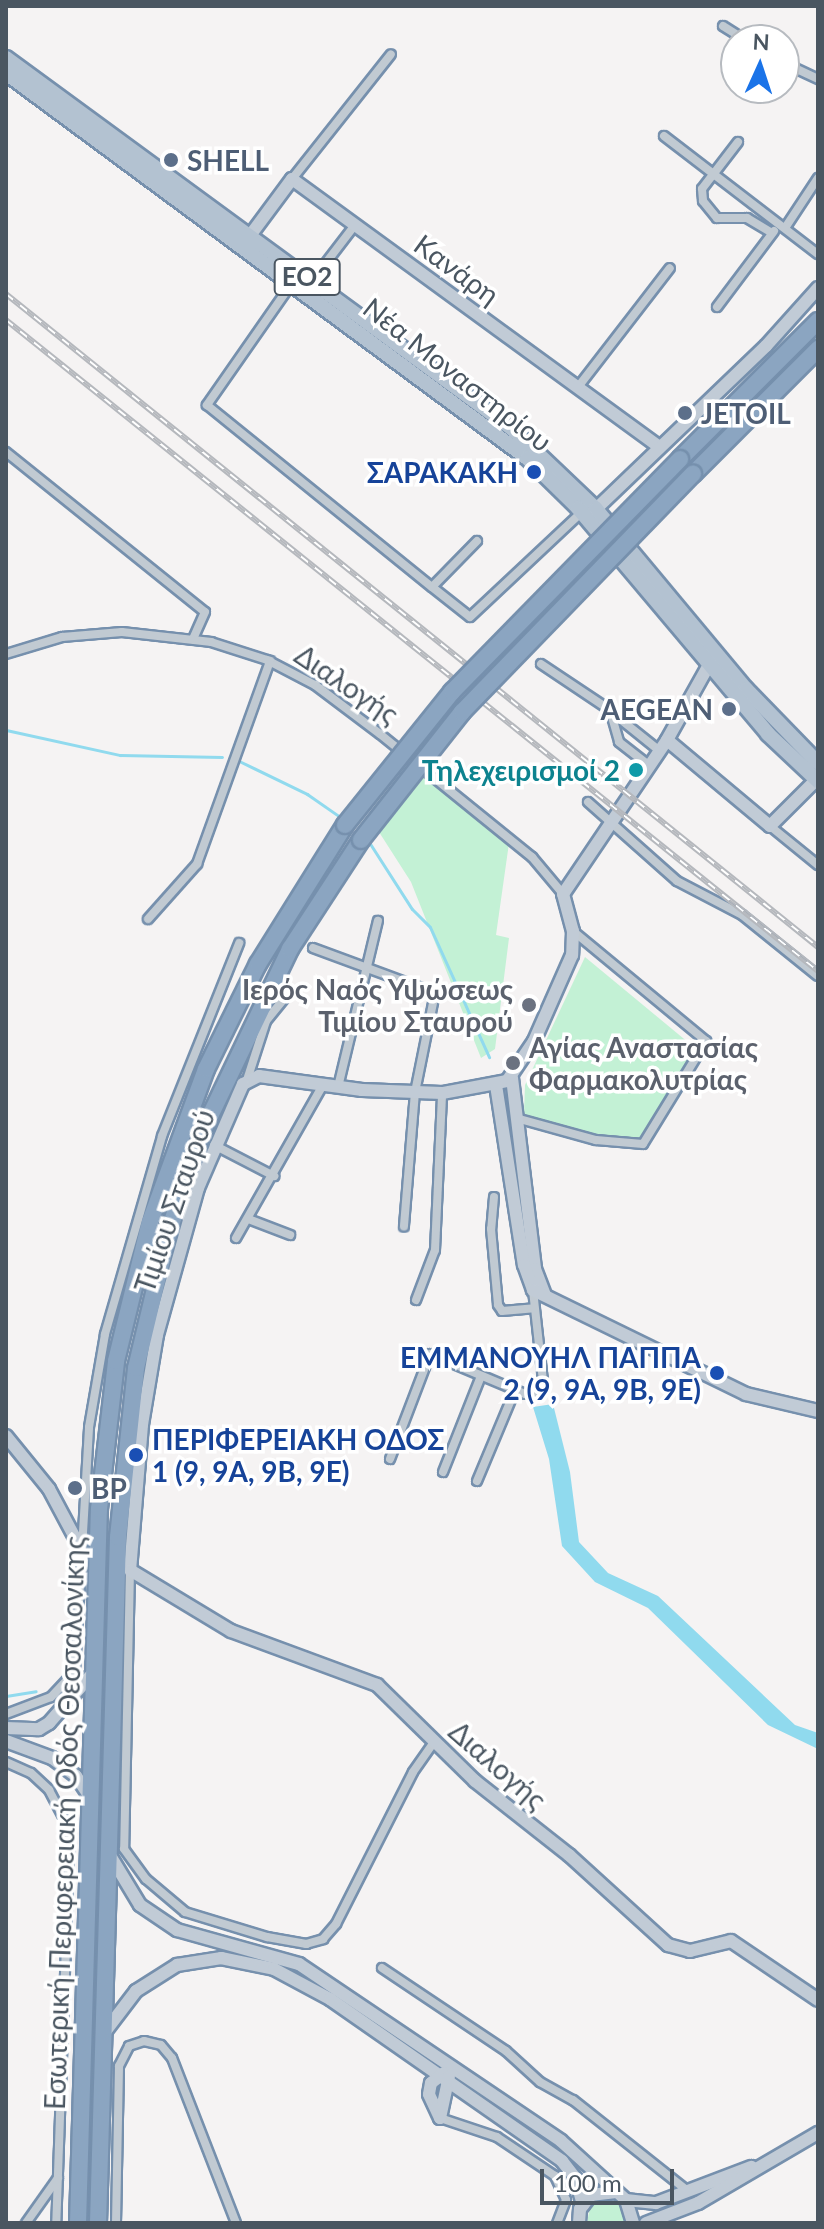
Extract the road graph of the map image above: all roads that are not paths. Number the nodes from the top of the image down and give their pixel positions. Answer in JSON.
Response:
{"nodes":[{"id":1,"x":391,"y":54,"type":"dead end"},
{"id":2,"x":6,"y":58,"type":"edge"},
{"id":3,"x":6,"y":73,"type":"edge"},
{"id":4,"x":664,"y":136,"type":"dead end"},
{"id":5,"x":738,"y":142,"type":"dead end"},
{"id":6,"x":713,"y":174,"type":"junction"},
{"id":7,"x":818,"y":178,"type":"edge"},
{"id":8,"x":292,"y":179,"type":"junction"},
{"id":9,"x":355,"y":225,"type":"junction"},
{"id":10,"x":782,"y":226,"type":"junction"},
{"id":11,"x":772,"y":233,"type":"junction"},
{"id":12,"x":246,"y":240,"type":"junction"},
{"id":13,"x":818,"y":254,"type":"edge"},
{"id":14,"x":670,"y":268,"type":"dead end"},
{"id":15,"x":312,"y":281,"type":"junction"},
{"id":16,"x":293,"y":282,"type":"junction"},
{"id":17,"x":818,"y":288,"type":"edge"},
{"id":18,"x":717,"y":307,"type":"dead end"},
{"id":19,"x":818,"y":321,"type":"edge"},
{"id":20,"x":818,"y":349,"type":"edge"},
{"id":21,"x":578,"y":387,"type":"junction"},
{"id":22,"x":660,"y":447,"type":"junction"},
{"id":23,"x":6,"y":452,"type":"edge"},
{"id":24,"x":589,"y":511,"type":"junction"},
{"id":25,"x":477,"y":541,"type":"dead end"},
{"id":26,"x":432,"y":587,"type":"junction"},
{"id":27,"x":193,"y":639,"type":"junction"},
{"id":28,"x":6,"y":654,"type":"edge"},
{"id":29,"x":270,"y":661,"type":"junction"},
{"id":30,"x":541,"y":664,"type":"dead end"},
{"id":31,"x":709,"y":665,"type":"junction"},
{"id":32,"x":610,"y":710,"type":"junction"},
{"id":33,"x":664,"y":746,"type":"junction"},
{"id":34,"x":818,"y":763,"type":"edge"},
{"id":35,"x":650,"y":766,"type":"junction"},
{"id":36,"x":817,"y":779,"type":"edge"},
{"id":37,"x":588,"y":802,"type":"dead end"},
{"id":38,"x":610,"y":825,"type":"junction"},
{"id":39,"x":770,"y":826,"type":"junction"},
{"id":40,"x":818,"y":865,"type":"edge"},
{"id":41,"x":563,"y":894,"type":"junction"},
{"id":42,"x":148,"y":919,"type":"dead end"},
{"id":43,"x":378,"y":921,"type":"dead end"},
{"id":44,"x":573,"y":931,"type":"junction"},
{"id":45,"x":239,"y":943,"type":"dead end"},
{"id":46,"x":313,"y":948,"type":"dead end"},
{"id":47,"x":367,"y":969,"type":"junction"},
{"id":48,"x":818,"y":976,"type":"edge"},
{"id":49,"x":286,"y":996,"type":"dead end"},
{"id":50,"x":512,"y":1078,"type":"junction"},
{"id":51,"x":247,"y":1080,"type":"junction"},
{"id":52,"x":323,"y":1085,"type":"junction"},
{"id":53,"x":496,"y":1085,"type":"junction"},
{"id":54,"x":338,"y":1087,"type":"junction"},
{"id":55,"x":415,"y":1092,"type":"junction"},
{"id":56,"x":442,"y":1093,"type":"junction"},
{"id":57,"x":515,"y":1117,"type":"junction"},
{"id":58,"x":214,"y":1145,"type":"junction"},
{"id":59,"x":274,"y":1176,"type":"junction"},
{"id":60,"x":494,"y":1197,"type":"dead end"},
{"id":61,"x":251,"y":1220,"type":"junction"},
{"id":62,"x":404,"y":1227,"type":"dead end"},
{"id":63,"x":290,"y":1235,"type":"dead end"},
{"id":64,"x":236,"y":1238,"type":"dead end"},
{"id":65,"x":533,"y":1290,"type":"junction"},
{"id":66,"x":546,"y":1298,"type":"junction"},
{"id":67,"x":416,"y":1300,"type":"dead end"},
{"id":68,"x":534,"y":1308,"type":"junction"},
{"id":69,"x":481,"y":1376,"type":"junction"},
{"id":70,"x":515,"y":1390,"type":"junction"},
{"id":71,"x":818,"y":1411,"type":"edge"},
{"id":72,"x":6,"y":1436,"type":"edge"},
{"id":73,"x":390,"y":1459,"type":"dead end"},
{"id":74,"x":443,"y":1472,"type":"dead end"},
{"id":75,"x":477,"y":1481,"type":"dead end"},
{"id":76,"x":80,"y":1547,"type":"junction"},
{"id":77,"x":130,"y":1570,"type":"junction"},
{"id":78,"x":92,"y":1674,"type":"junction"},
{"id":79,"x":6,"y":1714,"type":"edge"},
{"id":80,"x":6,"y":1728,"type":"edge"},
{"id":81,"x":6,"y":1741,"type":"edge"},
{"id":82,"x":434,"y":1742,"type":"junction"},
{"id":83,"x":6,"y":1762,"type":"edge"},
{"id":84,"x":89,"y":1795,"type":"junction"},
{"id":85,"x":106,"y":1842,"type":"junction"},
{"id":86,"x":382,"y":1968,"type":"dead end"},
{"id":87,"x":818,"y":2000,"type":"edge"},
{"id":88,"x":102,"y":2036,"type":"junction"},
{"id":89,"x":398,"y":2045,"type":"junction"},
{"id":90,"x":445,"y":2072,"type":"junction"},
{"id":91,"x":464,"y":2092,"type":"junction"},
{"id":92,"x":436,"y":2094,"type":"junction"},
{"id":93,"x":440,"y":2118,"type":"joint"},
{"id":94,"x":818,"y":2133,"type":"edge"},
{"id":95,"x":758,"y":2165,"type":"junction"},
{"id":96,"x":58,"y":2178,"type":"junction"},
{"id":97,"x":614,"y":2192,"type":"junction"},
{"id":98,"x":689,"y":2192,"type":"junction"},
{"id":99,"x":44,"y":2196,"type":"junction"},
{"id":100,"x":57,"y":2199,"type":"junction"},
{"id":101,"x":626,"y":2200,"type":"junction"},
{"id":102,"x":583,"y":2205,"type":"junction"},
{"id":103,"x":578,"y":2222,"type":"edge"},
{"id":104,"x":26,"y":2223,"type":"edge"},
{"id":105,"x":56,"y":2223,"type":"edge"},
{"id":106,"x":78,"y":2223,"type":"edge"},
{"id":107,"x":98,"y":2223,"type":"edge"},
{"id":108,"x":116,"y":2223,"type":"edge"},
{"id":109,"x":236,"y":2223,"type":"edge"},
{"id":110,"x":557,"y":2223,"type":"edge"},
{"id":111,"x":633,"y":2223,"type":"edge"},
{"id":112,"x":646,"y":2223,"type":"edge"}],
"edges":[{"from":1,"to":8,"type":"street"},
{"from":2,"to":12,"type":"main road","name":"Νέα Μοναστηρίου","number":"ΕΟ2"},
{"from":3,"to":12,"type":"main road","name":"Νέα Μοναστηρίου","number":"ΕΟ2"},
{"from":4,"to":6,"type":"street"},
{"from":5,"to":6,"type":"street"},
{"from":6,"to":10,"type":"street"},
{"from":6,"to":11,"type":"street"},
{"from":7,"to":10,"type":"street"},
{"from":8,"to":9,"type":"street","name":"Κανάρη"},
{"from":8,"to":12,"type":"street"},
{"from":9,"to":15,"type":"street"},
{"from":9,"to":21,"type":"street","name":"Κανάρη"},
{"from":10,"to":11,"type":"street"},
{"from":10,"to":13,"type":"street"},
{"from":11,"to":18,"type":"street"},
{"from":12,"to":15,"type":"main road","name":"Νέα Μοναστηρίου","number":"ΕΟ2"},
{"from":12,"to":16,"type":"main road","name":"Νέα Μοναστηρίου","number":"ΕΟ2"},
{"from":14,"to":21,"type":"street"},
{"from":15,"to":24,"type":"main road","name":"Νέα Μοναστηρίου","number":"ΕΟ2"},
{"from":16,"to":24,"type":"main road","name":"Νέα Μοναστηρίου","number":"ΕΟ2"},
{"from":16,"to":26,"type":"street"},
{"from":17,"to":22,"type":"street"},
{"from":19,"to":78,"type":"highway","name":"Εσωτερική Περιφερειακή Οδός Θεσσαλονίκης","bridge":true},
{"from":20,"to":85,"type":"highway","name":"Εσωτερική Περιφερειακή Οδός Θεσσαλονίκης","bridge":true},
{"from":21,"to":22,"type":"street","name":"Κανάρη"},
{"from":22,"to":24,"type":"street"},
{"from":23,"to":27,"type":"street"},
{"from":24,"to":26,"type":"street"},
{"from":24,"to":31,"type":"main road","name":"Νέα Μοναστηρίου","number":"ΕΟ2"},
{"from":24,"to":34,"type":"main road","name":"Νέα Μοναστηρίου","number":"ΕΟ2"},
{"from":25,"to":26,"type":"street"},
{"from":27,"to":28,"type":"street","name":"Διαλογής"},
{"from":27,"to":29,"type":"street","name":"Διαλογής"},
{"from":29,"to":41,"type":"street","name":"Διαλογής"},
{"from":29,"to":42,"type":"street"},
{"from":30,"to":32,"type":"street"},
{"from":31,"to":33,"type":"street"},
{"from":31,"to":36,"type":"main road","name":"Νέα Μοναστηρίου","number":"ΕΟ2"},
{"from":32,"to":33,"type":"street"},
{"from":32,"to":35,"type":"street"},
{"from":33,"to":35,"type":"street"},
{"from":33,"to":39,"type":"street"},
{"from":35,"to":38,"type":"street"},
{"from":36,"to":39,"type":"street"},
{"from":37,"to":38,"type":"street"},
{"from":38,"to":41,"type":"street"},
{"from":38,"to":48,"type":"street"},
{"from":39,"to":40,"type":"street"},
{"from":41,"to":44,"type":"street"},
{"from":43,"to":47,"type":"street"},
{"from":44,"to":50,"type":"street"},
{"from":44,"to":57,"type":"street"},
{"from":45,"to":76,"type":"street"},
{"from":46,"to":47,"type":"street"},
{"from":47,"to":54,"type":"street"},
{"from":47,"to":55,"type":"street"},
{"from":49,"to":51,"type":"street"},
{"from":50,"to":53,"type":"street"},
{"from":50,"to":57,"type":"street"},
{"from":51,"to":52,"type":"street"},
{"from":51,"to":58,"type":"street","name":"Τιμίου Σταυρού"},
{"from":52,"to":54,"type":"street"},
{"from":52,"to":59,"type":"street"},
{"from":53,"to":56,"type":"street"},
{"from":53,"to":65,"type":"street"},
{"from":54,"to":55,"type":"street"},
{"from":55,"to":56,"type":"street"},
{"from":55,"to":62,"type":"street"},
{"from":56,"to":67,"type":"street"},
{"from":57,"to":66,"type":"street"},
{"from":58,"to":59,"type":"street"},
{"from":58,"to":77,"type":"street","name":"Τιμίου Σταυρού"},
{"from":59,"to":61,"type":"street"},
{"from":60,"to":68,"type":"street"},
{"from":61,"to":63,"type":"street"},
{"from":61,"to":64,"type":"street"},
{"from":65,"to":66,"type":"street"},
{"from":65,"to":68,"type":"street"},
{"from":66,"to":71,"type":"street"},
{"from":68,"to":70,"type":"street"},
{"from":69,"to":70,"type":"street"},
{"from":69,"to":73,"type":"street"},
{"from":69,"to":74,"type":"street"},
{"from":70,"to":75,"type":"street"},
{"from":72,"to":76,"type":"street"},
{"from":76,"to":79,"type":"street"},
{"from":77,"to":82,"type":"street","name":"Διαλογής"},
{"from":77,"to":82,"type":"street"},
{"from":78,"to":80,"type":"street"},
{"from":78,"to":84,"type":"highway","name":"Εσωτερική Περιφερειακή Οδός Θεσσαλονίκης"},
{"from":81,"to":84,"type":"street"},
{"from":82,"to":87,"type":"street","name":"Διαλογής"},
{"from":83,"to":96,"type":"street"},
{"from":84,"to":106,"type":"highway","name":"Εσωτερική Περιφερειακή Οδός Θεσσαλονίκης"},
{"from":85,"to":88,"type":"highway","name":"Εσωτερική Περιφερειακή Οδός Θεσσαλονίκης"},
{"from":85,"to":90,"type":"street"},
{"from":86,"to":98,"type":"street"},
{"from":88,"to":89,"type":"street"},
{"from":88,"to":107,"type":"highway","name":"Εσωτερική Περιφερειακή Οδός Θεσσαλονίκης"},
{"from":89,"to":90,"type":"street"},
{"from":89,"to":92,"type":"street"},
{"from":90,"to":91,"type":"street"},
{"from":90,"to":92,"type":"street"},
{"from":90,"to":97,"type":"street"},
{"from":91,"to":92,"type":"street"},
{"from":91,"to":102,"type":"street"},
{"from":92,"to":93,"type":"street"},
{"from":93,"to":110,"type":"street"},
{"from":94,"to":95,"type":"street"},
{"from":95,"to":98,"type":"street"},
{"from":95,"to":112,"type":"street"},
{"from":96,"to":99,"type":"street"},
{"from":96,"to":100,"type":"street"},
{"from":97,"to":101,"type":"street"},
{"from":97,"to":102,"type":"street"},
{"from":98,"to":101,"type":"street"},
{"from":99,"to":100,"type":"street"},
{"from":99,"to":104,"type":"street"},
{"from":100,"to":105,"type":"street"},
{"from":101,"to":111,"type":"street"},
{"from":102,"to":103,"type":"street"},
{"from":108,"to":109,"type":"street"}]}
